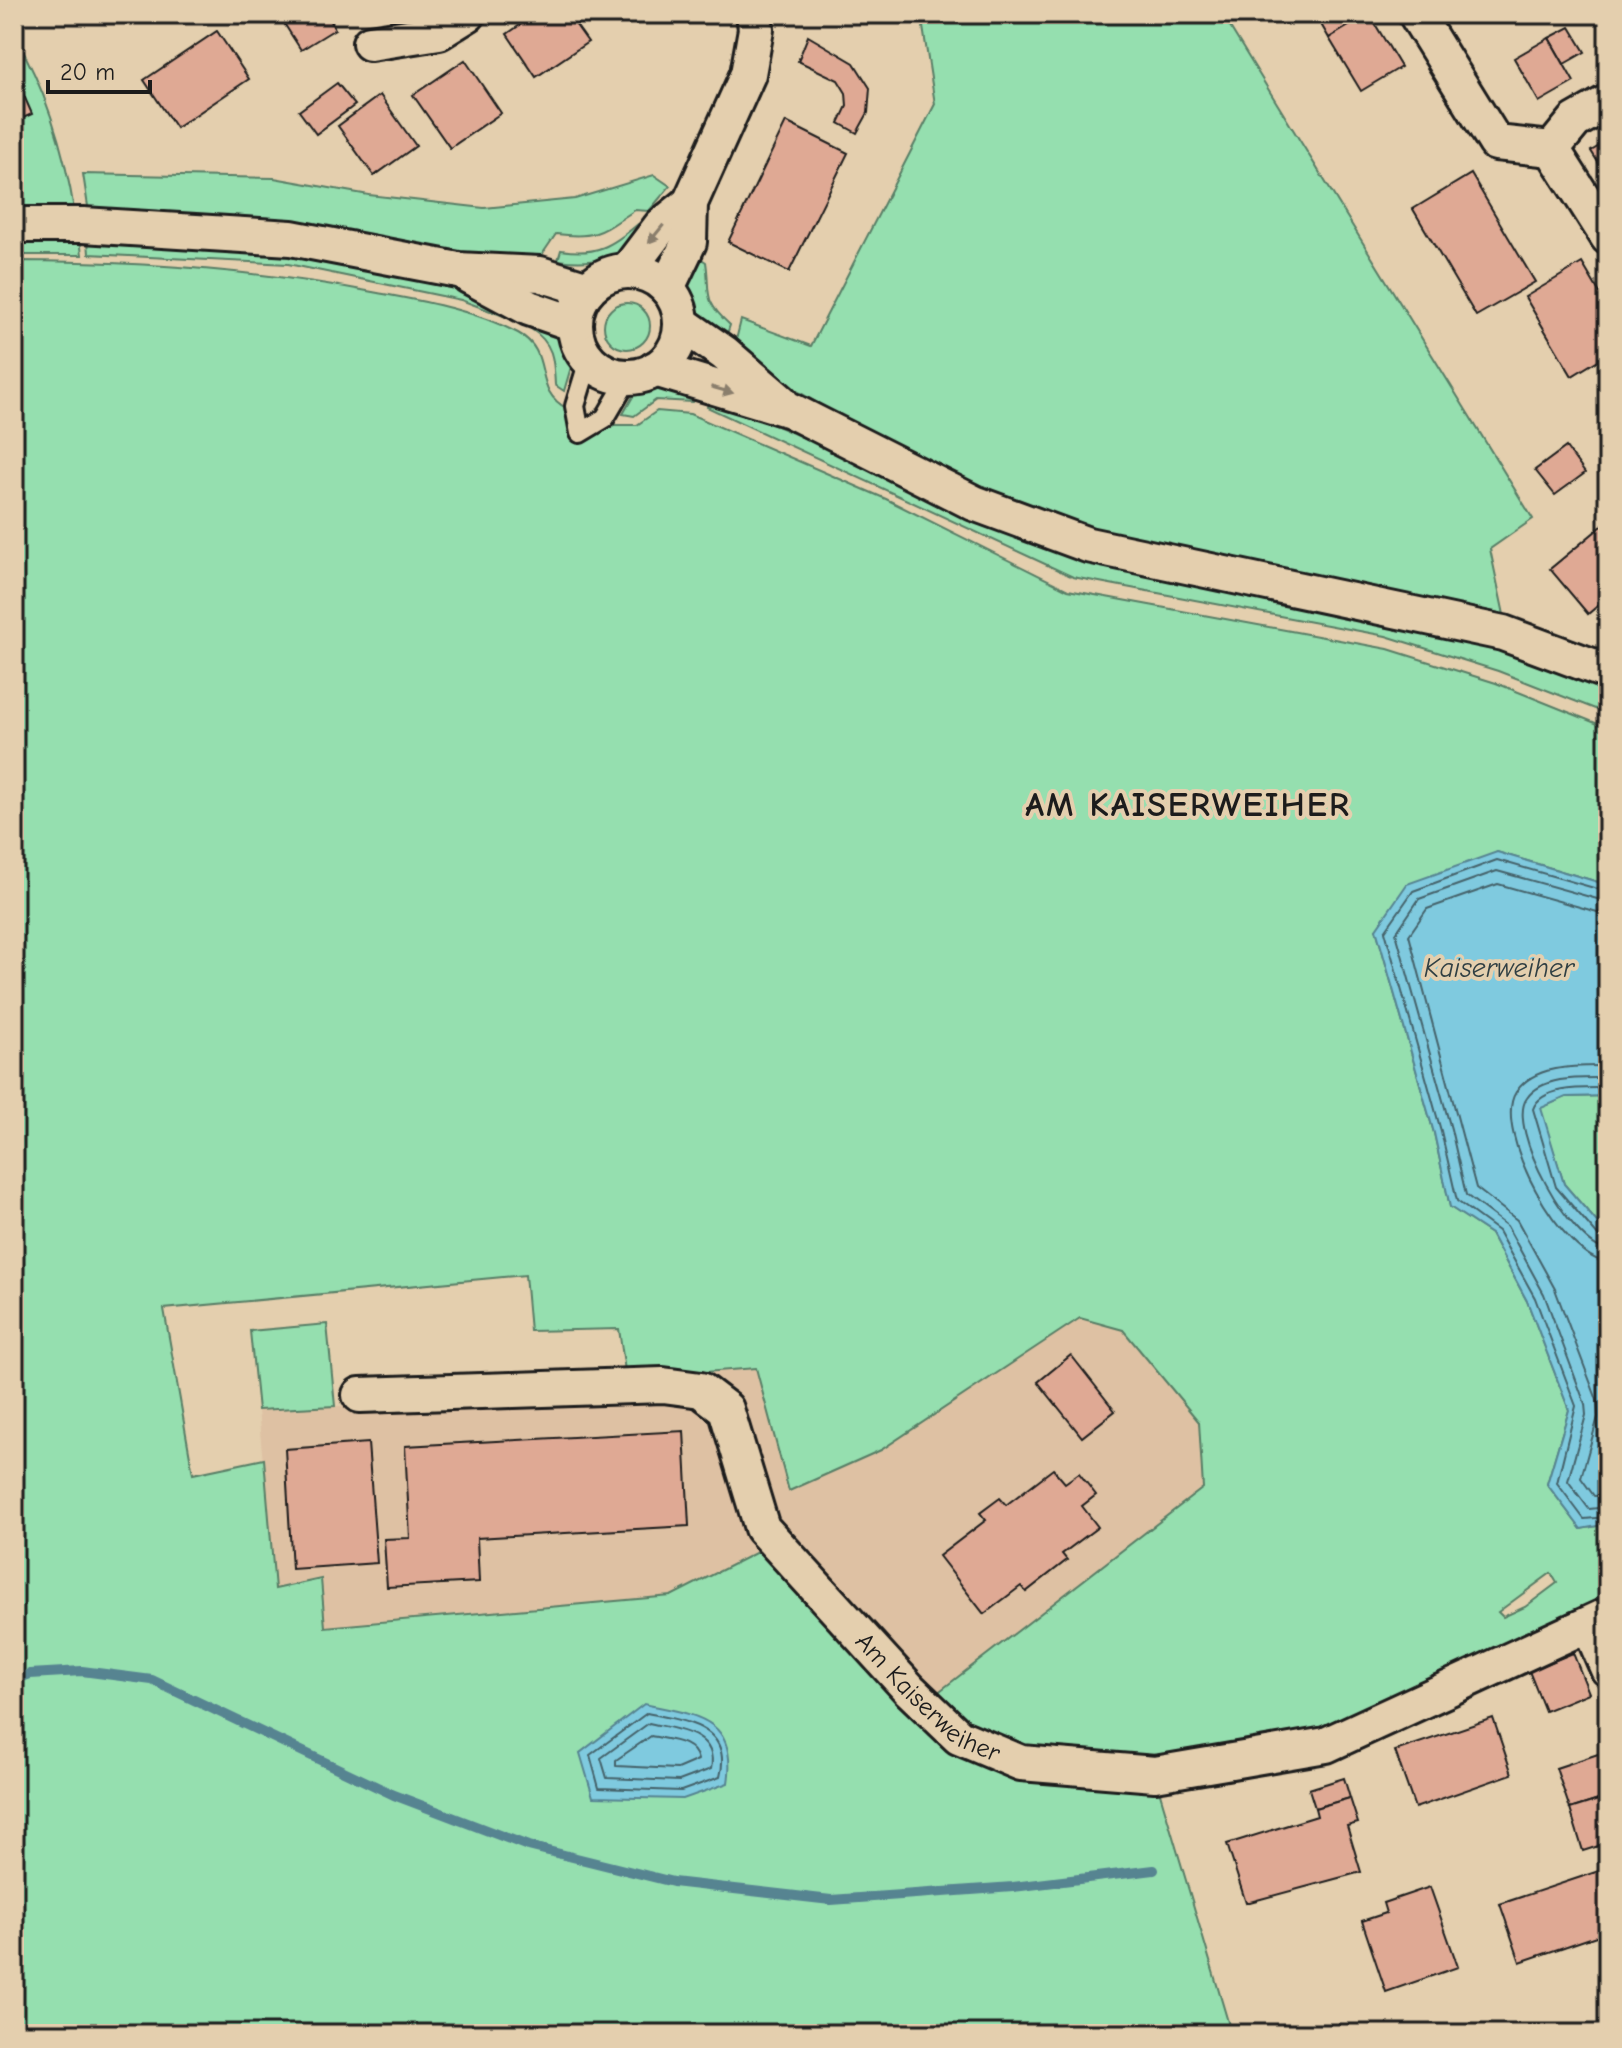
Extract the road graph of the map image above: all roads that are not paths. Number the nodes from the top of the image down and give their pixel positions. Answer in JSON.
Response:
{"nodes":[{"id":1,"x":468,"y":14,"type":"edge"},
{"id":2,"x":754,"y":14,"type":"edge"},
{"id":3,"x":1416,"y":14,"type":"edge"},
{"id":4,"x":370,"y":43,"type":"dead end"},
{"id":5,"x":1608,"y":102,"type":"edge"},
{"id":6,"x":1552,"y":149,"type":"junction"},
{"id":7,"x":690,"y":203,"type":"junction"},
{"id":8,"x":14,"y":225,"type":"edge"},
{"id":9,"x":1608,"y":237,"type":"edge"},
{"id":10,"x":458,"y":270,"type":"junction"},
{"id":11,"x":627,"y":271,"type":"junction"},
{"id":12,"x":667,"y":288,"type":"junction"},
{"id":13,"x":588,"y":289,"type":"junction"},
{"id":14,"x":681,"y":323,"type":"junction"},
{"id":15,"x":575,"y":324,"type":"junction"},
{"id":16,"x":589,"y":360,"type":"junction"},
{"id":17,"x":642,"y":373,"type":"junction"},
{"id":18,"x":790,"y":410,"type":"junction"},
{"id":19,"x":1608,"y":672,"type":"edge"},
{"id":20,"x":360,"y":1395,"type":"dead end"},
{"id":21,"x":1598,"y":1620,"type":"edge"},
{"id":22,"x":1608,"y":1669,"type":"edge"}],
"edges":[{"from":1,"to":4,"type":"street"},
{"from":2,"to":7,"type":"street"},
{"from":3,"to":6,"type":"street"},
{"from":5,"to":6,"type":"street"},
{"from":6,"to":9,"type":"street"},
{"from":7,"to":11,"type":"street","one_way":true},
{"from":7,"to":12,"type":"street"},
{"from":8,"to":10,"type":"street"},
{"from":10,"to":13,"type":"street"},
{"from":10,"to":15,"type":"street"},
{"from":11,"to":12,"type":"street"},
{"from":11,"to":13,"type":"street"},
{"from":12,"to":14,"type":"street"},
{"from":13,"to":15,"type":"street"},
{"from":14,"to":17,"type":"street"},
{"from":14,"to":18,"type":"street"},
{"from":15,"to":16,"type":"street"},
{"from":16,"to":17,"type":"street"},
{"from":16,"to":17,"type":"lane"},
{"from":17,"to":18,"type":"street","one_way":true},
{"from":18,"to":19,"type":"street"},
{"from":20,"to":21,"type":"street","name":"Am Kaiserweiher"},
{"from":21,"to":22,"type":"street"}]}
